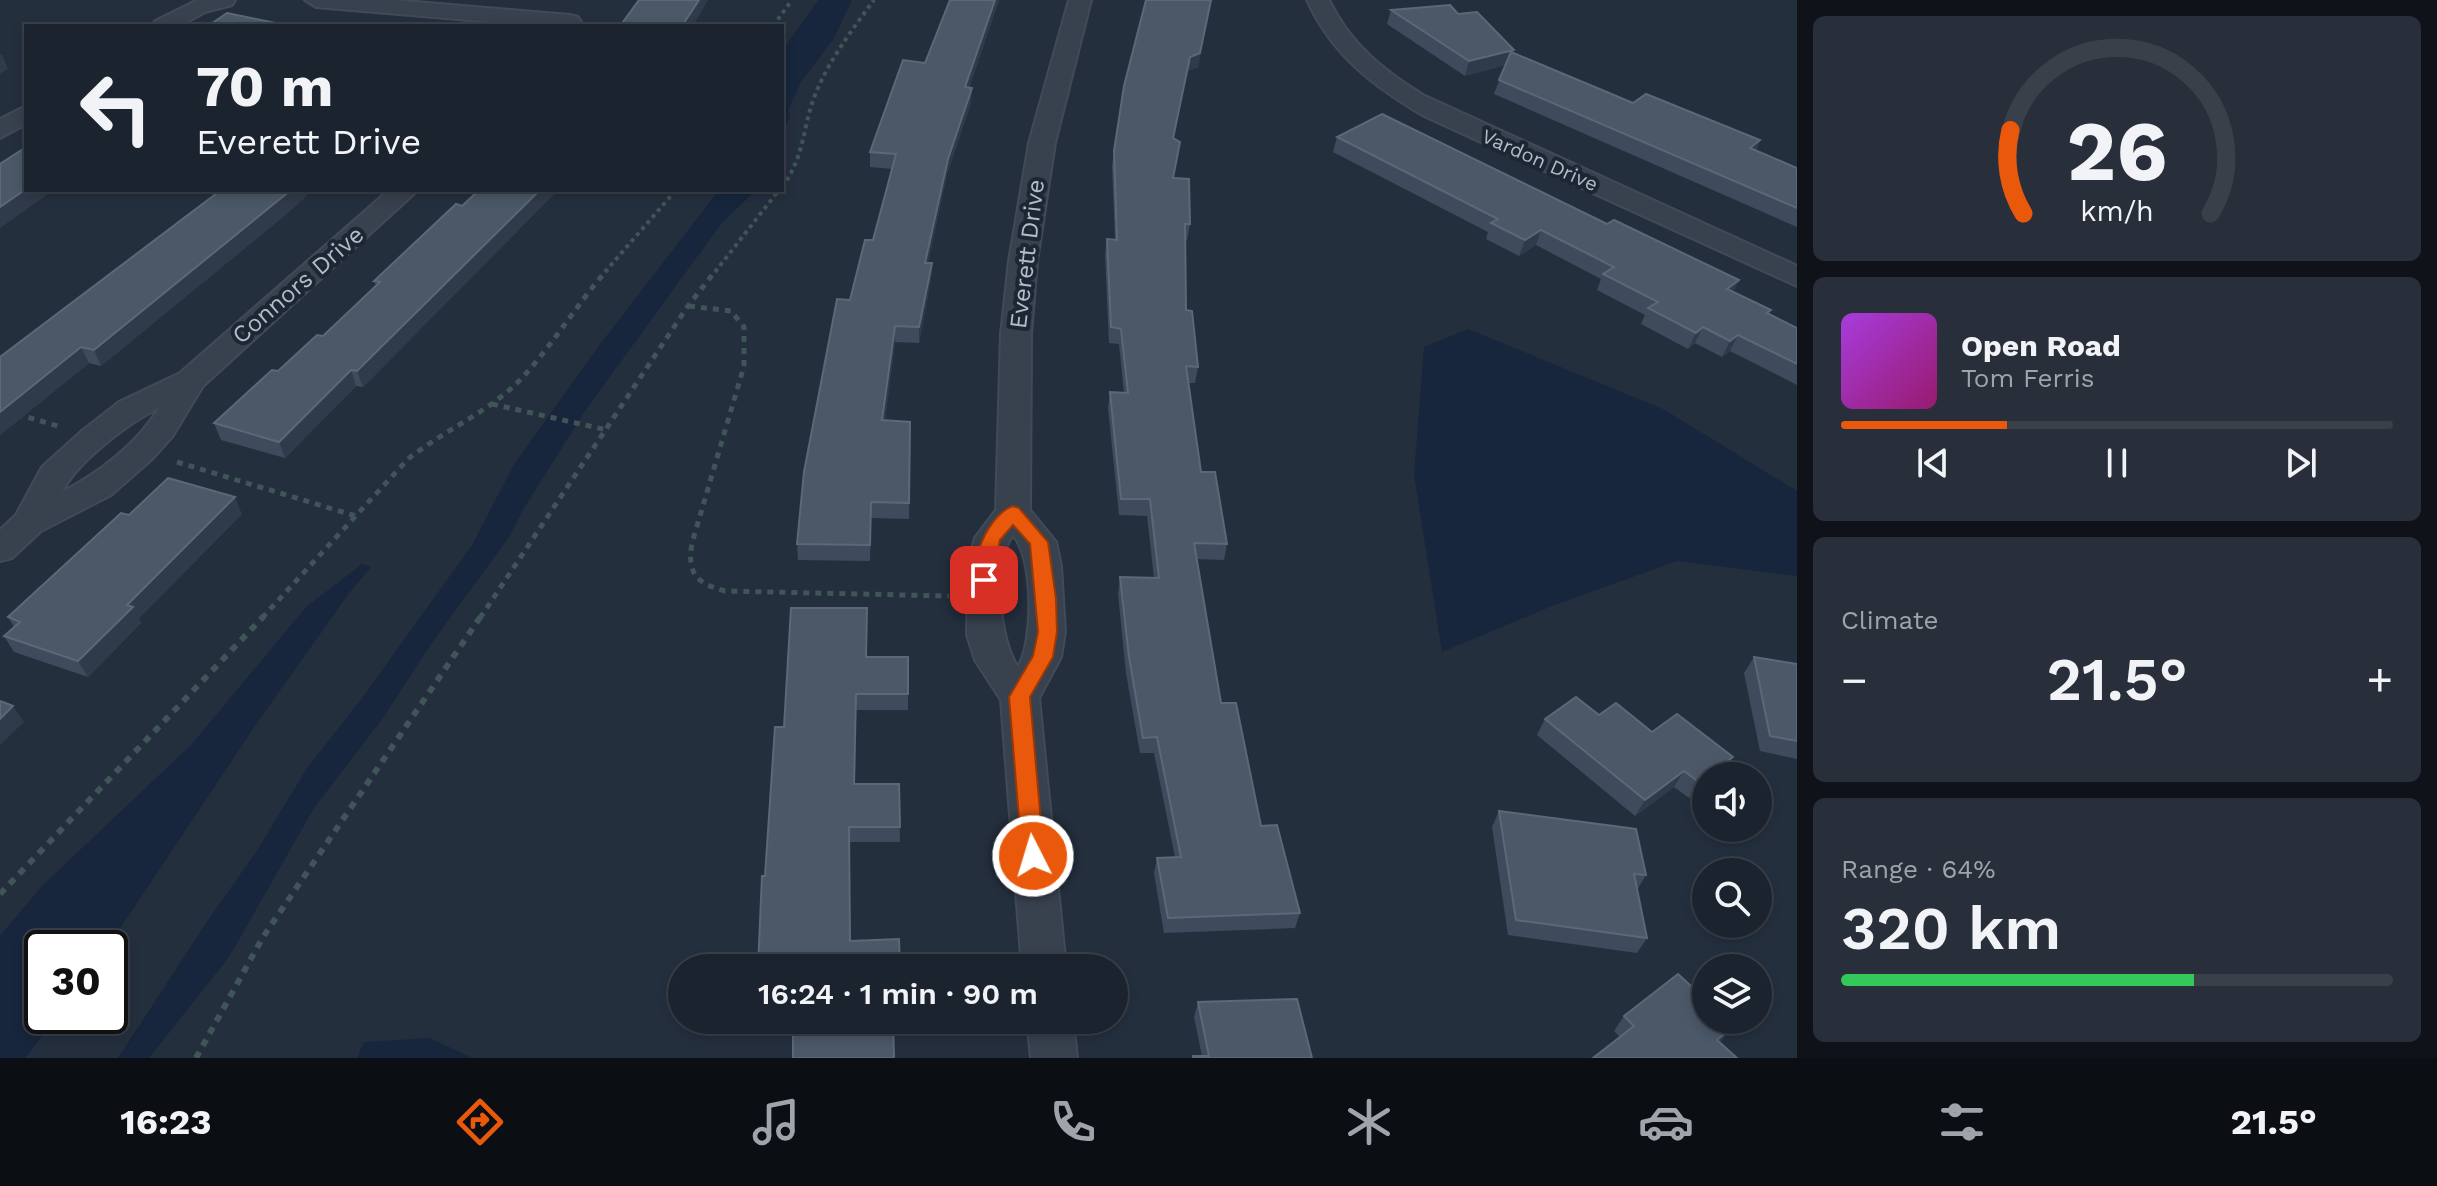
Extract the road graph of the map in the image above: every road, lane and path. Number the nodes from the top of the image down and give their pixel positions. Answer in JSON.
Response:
{"nodes":[{"id":1,"x":224,"y":0,"type":"edge"},
{"id":2,"x":316,"y":0,"type":"edge"},
{"id":3,"x":792,"y":0,"type":"edge"},
{"id":4,"x":874,"y":0,"type":"edge"},
{"id":5,"x":1080,"y":0,"type":"edge"},
{"id":6,"x":1318,"y":0,"type":"edge"},
{"id":7,"x":573,"y":18,"type":"edge"},
{"id":8,"x":167,"y":24,"type":"edge"},
{"id":9,"x":774,"y":24,"type":"edge"},
{"id":10,"x":24,"y":114,"type":"edge"},
{"id":11,"x":0,"y":130,"type":"edge"},
{"id":12,"x":784,"y":184,"type":"edge"},
{"id":13,"x":403,"y":192,"type":"edge"},
{"id":14,"x":674,"y":192,"type":"edge"},
{"id":15,"x":778,"y":192,"type":"edge"},
{"id":16,"x":1797,"y":277,"type":"edge"},
{"id":17,"x":688,"y":306,"type":"junction"},
{"id":18,"x":491,"y":404,"type":"junction"},
{"id":19,"x":607,"y":430,"type":"junction"},
{"id":20,"x":1013,"y":513,"type":"junction"},
{"id":21,"x":0,"y":549,"type":"edge"},
{"id":22,"x":954,"y":596,"type":"dead end"},
{"id":23,"x":1020,"y":697,"type":"junction"},
{"id":24,"x":0,"y":894,"type":"edge"},
{"id":25,"x":1043,"y":954,"type":"edge"},
{"id":26,"x":1051,"y":1034,"type":"edge"},
{"id":27,"x":196,"y":1058,"type":"edge"},
{"id":28,"x":1054,"y":1058,"type":"edge"}],
"edges":[{"from":1,"to":8,"type":"street"},
{"from":2,"to":7,"type":"street"},
{"from":3,"to":9,"type":"path"},
{"from":4,"to":12,"type":"path"},
{"from":5,"to":20,"type":"street","name":"Everett Drive"},
{"from":6,"to":16,"type":"street","name":"Vardon Drive"},
{"from":10,"to":11,"type":"street"},
{"from":13,"to":21,"type":"street","name":"Connors Drive"},
{"from":14,"to":18,"type":"path"},
{"from":15,"to":17,"type":"path"},
{"from":17,"to":19,"type":"path"},
{"from":17,"to":22,"type":"path"},
{"from":18,"to":19,"type":"path"},
{"from":18,"to":24,"type":"path"},
{"from":19,"to":27,"type":"path"},
{"from":20,"to":23,"type":"street"},
{"from":20,"to":23,"type":"street"},
{"from":23,"to":25,"type":"street"},
{"from":26,"to":28,"type":"street"}]}
